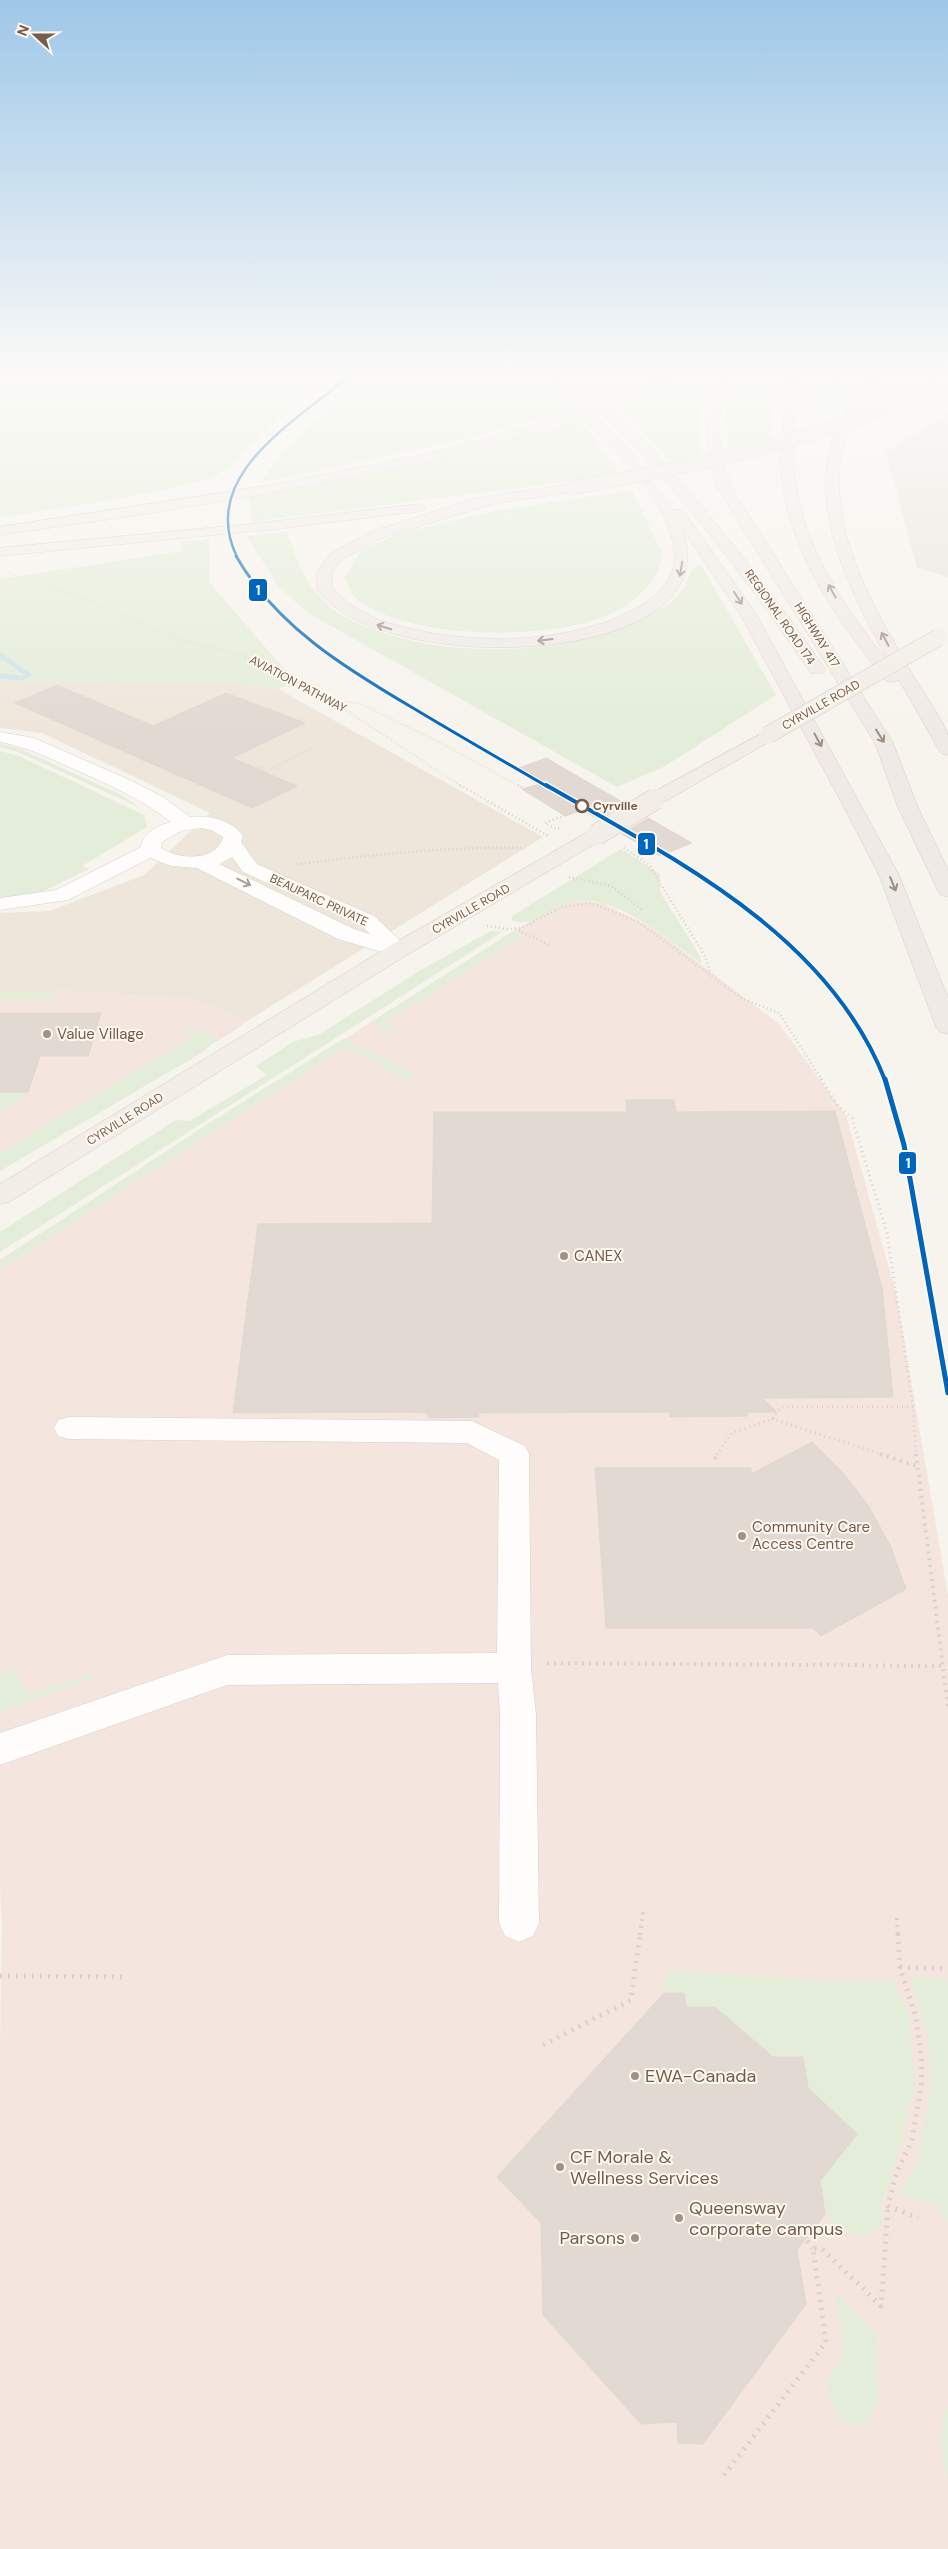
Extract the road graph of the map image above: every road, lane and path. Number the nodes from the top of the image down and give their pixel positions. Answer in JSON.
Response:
{"nodes":[{"id":1,"x":230,"y":496,"type":"edge"},
{"id":2,"x":516,"y":496,"type":"edge"},
{"id":3,"x":658,"y":496,"type":"edge"},
{"id":4,"x":689,"y":496,"type":"edge"},
{"id":5,"x":730,"y":496,"type":"edge"},
{"id":6,"x":791,"y":496,"type":"edge"},
{"id":7,"x":833,"y":496,"type":"edge"},
{"id":8,"x":494,"y":499,"type":"junction"},
{"id":9,"x":666,"y":506,"type":"junction"},
{"id":10,"x":261,"y":527,"type":"joint"},
{"id":11,"x":0,"y":531,"type":"edge"},
{"id":12,"x":0,"y":552,"type":"edge"},
{"id":13,"x":2,"y":571,"type":"dead end"},
{"id":14,"x":944,"y":634,"type":"edge"},
{"id":15,"x":331,"y":701,"type":"junction"},
{"id":16,"x":843,"y":710,"type":"dead end"},
{"id":17,"x":934,"y":728,"type":"junction"},
{"id":18,"x":208,"y":733,"type":"dead end"},
{"id":19,"x":0,"y":737,"type":"edge"},
{"id":20,"x":312,"y":748,"type":"dead end"},
{"id":21,"x":948,"y":750,"type":"edge"},
{"id":22,"x":874,"y":759,"type":"dead end"},
{"id":23,"x":248,"y":764,"type":"dead end"},
{"id":24,"x":110,"y":778,"type":"junction"},
{"id":25,"x":525,"y":789,"type":"dead end"},
{"id":26,"x":907,"y":805,"type":"junction"},
{"id":27,"x":568,"y":814,"type":"dead end"},
{"id":28,"x":185,"y":823,"type":"junction"},
{"id":29,"x":558,"y":828,"type":"dead end"},
{"id":30,"x":233,"y":844,"type":"junction"},
{"id":31,"x":624,"y":847,"type":"dead end"},
{"id":32,"x":529,"y":848,"type":"dead end"},
{"id":33,"x":572,"y":849,"type":"junction"},
{"id":34,"x":151,"y":850,"type":"junction"},
{"id":35,"x":200,"y":862,"type":"junction"},
{"id":36,"x":297,"y":864,"type":"dead end"},
{"id":37,"x":569,"y":877,"type":"dead end"},
{"id":38,"x":948,"y":891,"type":"edge"},
{"id":39,"x":0,"y":904,"type":"edge"},
{"id":40,"x":642,"y":910,"type":"dead end"},
{"id":41,"x":452,"y":920,"type":"junction"},
{"id":42,"x":515,"y":929,"type":"junction"},
{"id":43,"x":549,"y":945,"type":"dead end"},
{"id":44,"x":399,"y":950,"type":"junction"},
{"id":45,"x":711,"y":975,"type":"junction"},
{"id":46,"x":948,"y":1028,"type":"edge"},
{"id":47,"x":0,"y":1196,"type":"edge"},
{"id":48,"x":914,"y":1408,"type":"junction"},
{"id":49,"x":772,"y":1419,"type":"junction"},
{"id":50,"x":69,"y":1428,"type":"dead end"},
{"id":51,"x":716,"y":1459,"type":"dead end"},
{"id":52,"x":917,"y":1466,"type":"junction"},
{"id":53,"x":529,"y":1666,"type":"junction"},
{"id":54,"x":943,"y":1666,"type":"junction"},
{"id":55,"x":948,"y":1707,"type":"edge"},
{"id":56,"x":0,"y":1749,"type":"edge"},
{"id":57,"x":644,"y":1907,"type":"dead end"},
{"id":58,"x":897,"y":1918,"type":"dead end"},
{"id":59,"x":519,"y":1923,"type":"dead end"},
{"id":60,"x":900,"y":1967,"type":"junction"},
{"id":61,"x":948,"y":1969,"type":"edge"},
{"id":62,"x":0,"y":1976,"type":"edge"},
{"id":63,"x":128,"y":1978,"type":"dead end"},
{"id":64,"x":543,"y":2045,"type":"dead end"},
{"id":65,"x":888,"y":2206,"type":"junction"},
{"id":66,"x":918,"y":2218,"type":"dead end"},
{"id":67,"x":807,"y":2242,"type":"dead end"},
{"id":68,"x":813,"y":2248,"type":"junction"},
{"id":69,"x":724,"y":2475,"type":"dead end"}],
"edges":[{"from":1,"to":11,"type":"main road"},
{"from":2,"to":8,"type":"highway","bridge":true},
{"from":3,"to":9,"type":"highway"},
{"from":4,"to":16,"type":"highway","name":"REGIONAL ROAD 174"},
{"from":5,"to":26,"type":"highway","name":"HIGHWAY 417","one_way":true},
{"from":17,"to":6,"type":"highway","one_way":true},
{"from":17,"to":7,"type":"highway","one_way":true},
{"from":9,"to":8,"type":"highway","one_way":true},
{"from":8,"to":10,"type":"highway"},
{"from":9,"to":46,"type":"highway","one_way":true},
{"from":10,"to":12,"type":"main road"},
{"from":13,"to":15,"type":"path","name":"AVIATION PATHWAY"},
{"from":14,"to":33,"type":"main road","name":"CYRVILLE ROAD","bridge":true},
{"from":15,"to":25,"type":"path"},
{"from":15,"to":33,"type":"path","name":"AVIATION PATHWAY"},
{"from":17,"to":21,"type":"highway"},
{"from":18,"to":24,"type":"path"},
{"from":19,"to":24,"type":"street"},
{"from":20,"to":23,"type":"path"},
{"from":22,"to":26,"type":"highway"},
{"from":24,"to":28,"type":"street"},
{"from":26,"to":38,"type":"highway","name":"HIGHWAY 417"},
{"from":27,"to":29,"type":"path"},
{"from":28,"to":30,"type":"street","name":"BEAUPARC PRIVATE"},
{"from":28,"to":34,"type":"street"},
{"from":30,"to":35,"type":"street"},
{"from":30,"to":44,"type":"street","name":"BEAUPARC PRIVATE"},
{"from":31,"to":45,"type":"path"},
{"from":32,"to":36,"type":"path"},
{"from":33,"to":41,"type":"main road","name":"CYRVILLE ROAD"},
{"from":34,"to":35,"type":"street"},
{"from":34,"to":39,"type":"street"},
{"from":35,"to":44,"type":"street","name":"BEAUPARC PRIVATE","one_way":true},
{"from":37,"to":40,"type":"path"},
{"from":41,"to":42,"type":"path"},
{"from":41,"to":44,"type":"main road","name":"CYRVILLE ROAD"},
{"from":42,"to":43,"type":"path"},
{"from":42,"to":45,"type":"path"},
{"from":44,"to":47,"type":"main road","name":"CYRVILLE ROAD"},
{"from":45,"to":48,"type":"path"},
{"from":48,"to":49,"type":"path"},
{"from":48,"to":52,"type":"path"},
{"from":49,"to":51,"type":"path"},
{"from":49,"to":52,"type":"path"},
{"from":50,"to":53,"type":"street"},
{"from":52,"to":54,"type":"path"},
{"from":53,"to":54,"type":"path"},
{"from":53,"to":56,"type":"street"},
{"from":53,"to":59,"type":"street"},
{"from":54,"to":55,"type":"path"},
{"from":57,"to":64,"type":"path"},
{"from":58,"to":60,"type":"path"},
{"from":60,"to":61,"type":"path"},
{"from":60,"to":65,"type":"path"},
{"from":62,"to":63,"type":"path"},
{"from":65,"to":66,"type":"path"},
{"from":65,"to":68,"type":"path"},
{"from":67,"to":68,"type":"path"},
{"from":68,"to":69,"type":"path"}]}
